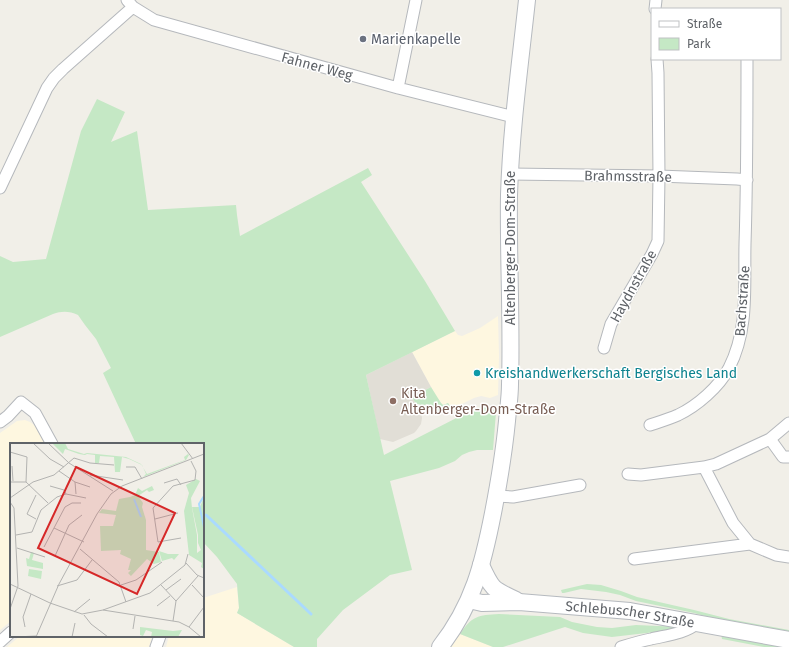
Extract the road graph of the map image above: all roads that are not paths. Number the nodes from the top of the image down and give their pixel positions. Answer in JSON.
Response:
{"nodes":[{"id":1,"x":416,"y":0,"type":"edge"},
{"id":2,"x":527,"y":0,"type":"edge"},
{"id":3,"x":130,"y":3,"type":"edge"},
{"id":4,"x":657,"y":60,"type":"edge"},
{"id":5,"x":747,"y":60,"type":"edge"},
{"id":6,"x":398,"y":88,"type":"junction"},
{"id":7,"x":514,"y":117,"type":"junction"},
{"id":8,"x":510,"y":174,"type":"junction"},
{"id":9,"x":659,"y":176,"type":"junction"},
{"id":10,"x":747,"y":180,"type":"junction"},
{"id":11,"x":0,"y":188,"type":"edge"},
{"id":12,"x":604,"y":348,"type":"dead end"},
{"id":13,"x":0,"y":422,"type":"edge"},
{"id":14,"x":789,"y":423,"type":"edge"},
{"id":15,"x":650,"y":425,"type":"dead end"},
{"id":16,"x":770,"y":439,"type":"junction"},
{"id":17,"x":51,"y":443,"type":"edge"},
{"id":18,"x":789,"y":457,"type":"edge"},
{"id":19,"x":704,"y":467,"type":"junction"},
{"id":20,"x":628,"y":474,"type":"dead end"},
{"id":21,"x":580,"y":485,"type":"dead end"},
{"id":22,"x":496,"y":496,"type":"junction"},
{"id":23,"x":750,"y":544,"type":"junction"},
{"id":24,"x":789,"y":557,"type":"edge"},
{"id":25,"x":634,"y":559,"type":"dead end"},
{"id":26,"x":481,"y":565,"type":"junction"},
{"id":27,"x":469,"y":600,"type":"junction"},
{"id":28,"x":519,"y":602,"type":"junction"},
{"id":29,"x":698,"y":623,"type":"junction"},
{"id":30,"x":10,"y":633,"type":"edge"},
{"id":31,"x":160,"y":637,"type":"edge"},
{"id":32,"x":789,"y":640,"type":"edge"},
{"id":33,"x":0,"y":642,"type":"edge"},
{"id":34,"x":156,"y":647,"type":"edge"},
{"id":35,"x":440,"y":647,"type":"edge"},
{"id":36,"x":621,"y":647,"type":"edge"}],
"edges":[{"from":1,"to":6,"type":"street"},
{"from":2,"to":7,"type":"main road","name":"Altenberger-Dom-Straße"},
{"from":3,"to":6,"type":"street","name":"Fahner Weg"},
{"from":3,"to":11,"type":"street"},
{"from":4,"to":9,"type":"street","name":"Haydnstraße"},
{"from":5,"to":10,"type":"street","name":"Bachstraße"},
{"from":6,"to":7,"type":"street","name":"Fahner Weg"},
{"from":7,"to":8,"type":"main road","name":"Altenberger-Dom-Straße"},
{"from":8,"to":9,"type":"street","name":"Brahmsstraße"},
{"from":8,"to":22,"type":"main road","name":"Altenberger-Dom-Straße"},
{"from":9,"to":10,"type":"street","name":"Brahmsstraße"},
{"from":9,"to":12,"type":"street","name":"Haydnstraße"},
{"from":10,"to":15,"type":"street","name":"Bachstraße"},
{"from":13,"to":17,"type":"street"},
{"from":14,"to":16,"type":"street"},
{"from":16,"to":18,"type":"street"},
{"from":16,"to":19,"type":"street"},
{"from":19,"to":20,"type":"street"},
{"from":19,"to":23,"type":"street"},
{"from":21,"to":22,"type":"street"},
{"from":22,"to":26,"type":"main road","name":"Altenberger-Dom-Straße"},
{"from":23,"to":24,"type":"street"},
{"from":23,"to":25,"type":"street"},
{"from":26,"to":27,"type":"main road","name":"Altenberger-Dom-Straße"},
{"from":26,"to":28,"type":"main road"},
{"from":27,"to":28,"type":"main road","name":"Schlebuscher Straße"},
{"from":27,"to":35,"type":"main road","name":"Altenberger-Dom-Straße"},
{"from":28,"to":29,"type":"main road","name":"Schlebuscher Straße"},
{"from":29,"to":32,"type":"main road","name":"Schlebuscher Straße"},
{"from":29,"to":36,"type":"street"},
{"from":30,"to":33,"type":"street"},
{"from":31,"to":34,"type":"street"}]}
